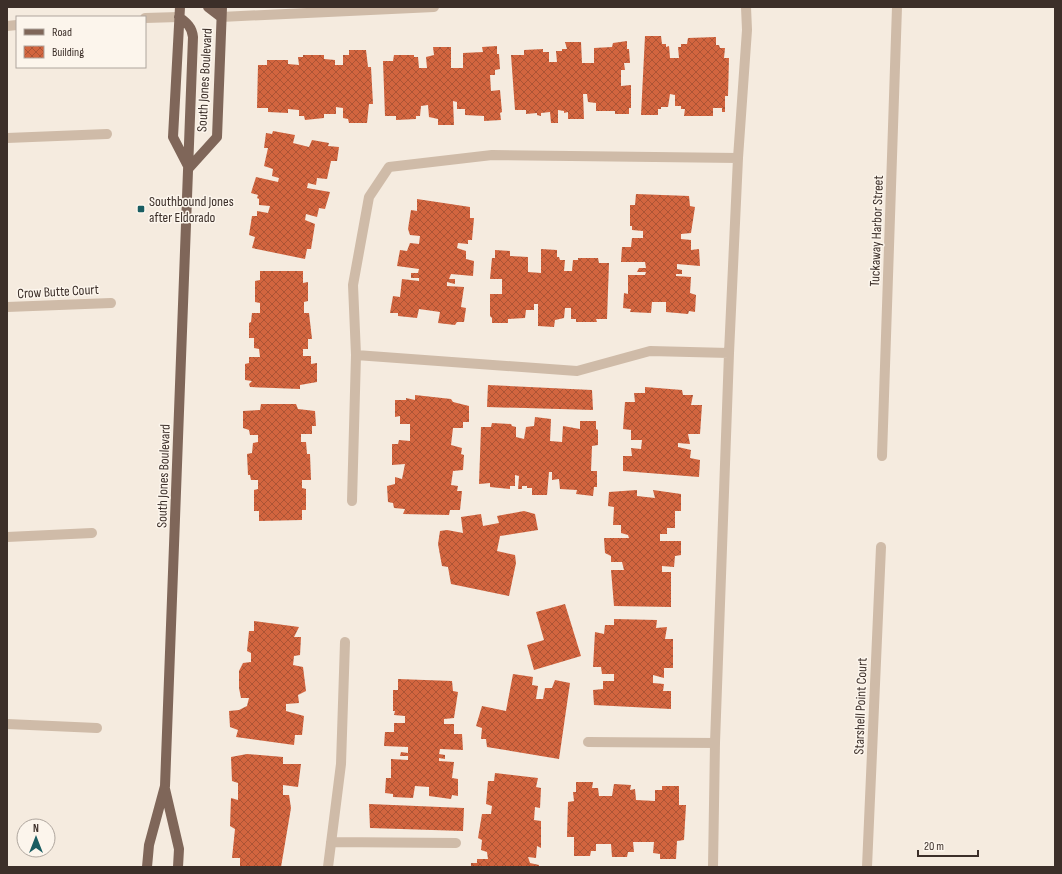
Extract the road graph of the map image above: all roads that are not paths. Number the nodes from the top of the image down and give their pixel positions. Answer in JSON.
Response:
{"nodes":[{"id":1,"x":208,"y":7,"type":"edge"},
{"id":2,"x":434,"y":7,"type":"edge"},
{"id":3,"x":746,"y":7,"type":"edge"},
{"id":4,"x":897,"y":7,"type":"edge"},
{"id":5,"x":180,"y":12,"type":"edge"},
{"id":6,"x":221,"y":12,"type":"edge"},
{"id":7,"x":146,"y":18,"type":"edge"},
{"id":8,"x":107,"y":134,"type":"dead end"},
{"id":9,"x":7,"y":138,"type":"edge"},
{"id":10,"x":738,"y":158,"type":"junction"},
{"id":11,"x":189,"y":168,"type":"junction"},
{"id":12,"x":111,"y":303,"type":"dead end"},
{"id":13,"x":7,"y":307,"type":"edge"},
{"id":14,"x":730,"y":353,"type":"junction"},
{"id":15,"x":356,"y":355,"type":"junction"},
{"id":16,"x":882,"y":456,"type":"dead end"},
{"id":17,"x":352,"y":502,"type":"dead end"},
{"id":18,"x":92,"y":532,"type":"dead end"},
{"id":19,"x":7,"y":538,"type":"edge"},
{"id":20,"x":881,"y":547,"type":"dead end"},
{"id":21,"x":345,"y":642,"type":"dead end"},
{"id":22,"x":7,"y":724,"type":"edge"},
{"id":23,"x":97,"y":728,"type":"dead end"},
{"id":24,"x":588,"y":742,"type":"dead end"},
{"id":25,"x":715,"y":743,"type":"junction"},
{"id":26,"x":165,"y":786,"type":"junction"},
{"id":27,"x":331,"y":842,"type":"junction"},
{"id":28,"x":456,"y":843,"type":"dead end"},
{"id":29,"x":147,"y":867,"type":"edge"},
{"id":30,"x":178,"y":867,"type":"edge"},
{"id":31,"x":328,"y":867,"type":"edge"},
{"id":32,"x":713,"y":867,"type":"edge"},
{"id":33,"x":867,"y":867,"type":"edge"}],
"edges":[{"from":1,"to":6,"type":"main road"},
{"from":2,"to":6,"type":"street"},
{"from":3,"to":10,"type":"street"},
{"from":4,"to":16,"type":"street","name":"Tuckaway Harbor Street"},
{"from":5,"to":7,"type":"street"},
{"from":5,"to":11,"type":"main road","name":"South Jones Boulevard"},
{"from":5,"to":11,"type":"main road"},
{"from":6,"to":11,"type":"main road","name":"South Jones Boulevard"},
{"from":8,"to":9,"type":"street"},
{"from":10,"to":14,"type":"street"},
{"from":10,"to":15,"type":"street"},
{"from":11,"to":26,"type":"main road","name":"South Jones Boulevard"},
{"from":12,"to":13,"type":"street","name":"Crow Butte Court"},
{"from":14,"to":15,"type":"street"},
{"from":14,"to":25,"type":"street"},
{"from":15,"to":17,"type":"street"},
{"from":18,"to":19,"type":"street"},
{"from":20,"to":33,"type":"street","name":"Starshell Point Court"},
{"from":21,"to":27,"type":"street"},
{"from":22,"to":23,"type":"street"},
{"from":24,"to":25,"type":"street"},
{"from":25,"to":32,"type":"street"},
{"from":26,"to":29,"type":"main road","name":"South Jones Boulevard"},
{"from":26,"to":30,"type":"main road","name":"South Jones Boulevard"},
{"from":27,"to":28,"type":"street"},
{"from":27,"to":31,"type":"street"}]}
